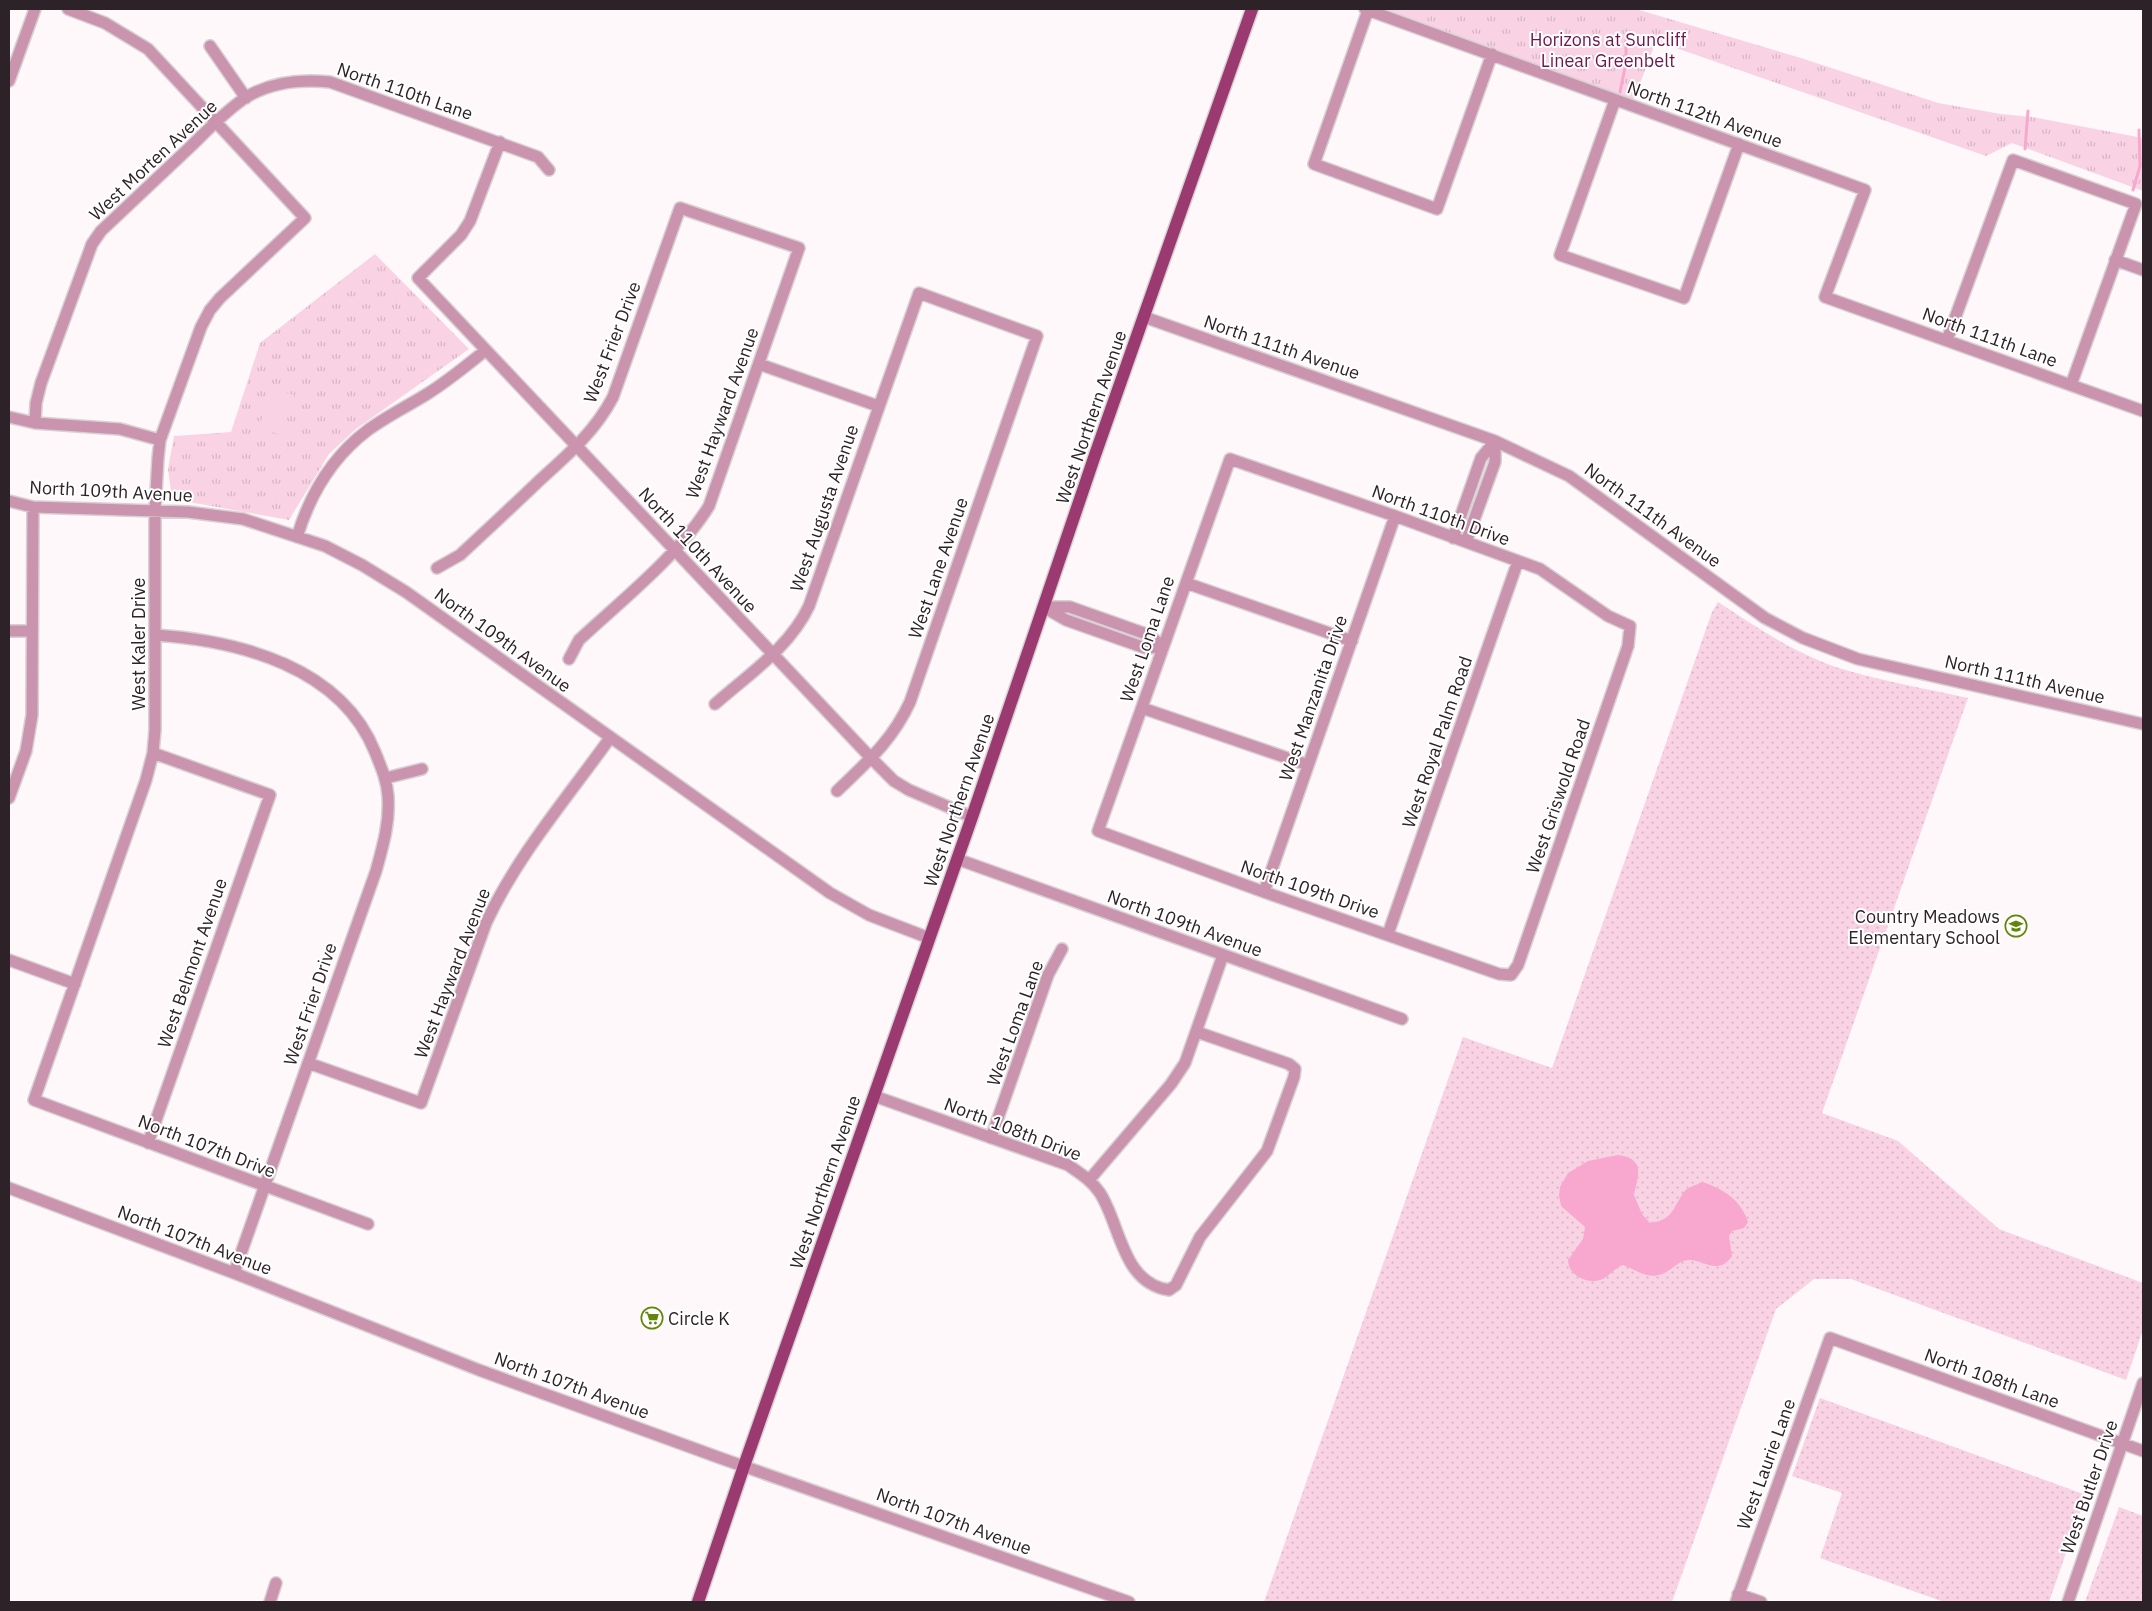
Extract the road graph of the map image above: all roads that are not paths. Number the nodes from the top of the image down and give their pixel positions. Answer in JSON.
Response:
{"nodes":[{"id":1,"x":35,"y":9,"type":"edge"},
{"id":2,"x":68,"y":9,"type":"edge"},
{"id":3,"x":1252,"y":9,"type":"edge"},
{"id":4,"x":1366,"y":9,"type":"edge"},
{"id":5,"x":210,"y":46,"type":"dead end"},
{"id":6,"x":1492,"y":54,"type":"junction"},
{"id":7,"x":9,"y":81,"type":"edge"},
{"id":8,"x":246,"y":98,"type":"junction"},
{"id":9,"x":1615,"y":100,"type":"junction"},
{"id":10,"x":215,"y":123,"type":"junction"},
{"id":11,"x":500,"y":142,"type":"junction"},
{"id":12,"x":1739,"y":144,"type":"junction"},
{"id":13,"x":549,"y":170,"type":"dead end"},
{"id":14,"x":799,"y":248,"type":"joint"},
{"id":15,"x":2116,"y":260,"type":"junction"},
{"id":16,"x":2143,"y":270,"type":"edge"},
{"id":17,"x":1825,"y":297,"type":"joint"},
{"id":18,"x":1144,"y":317,"type":"junction"},
{"id":19,"x":1037,"y":336,"type":"joint"},
{"id":20,"x":1948,"y":340,"type":"junction"},
{"id":21,"x":486,"y":350,"type":"junction"},
{"id":22,"x":759,"y":364,"type":"junction"},
{"id":23,"x":2072,"y":384,"type":"junction"},
{"id":24,"x":878,"y":406,"type":"junction"},
{"id":25,"x":2143,"y":411,"type":"edge"},
{"id":26,"x":9,"y":417,"type":"edge"},
{"id":27,"x":35,"y":423,"type":"junction"},
{"id":28,"x":160,"y":440,"type":"junction"},
{"id":29,"x":1495,"y":441,"type":"junction"},
{"id":30,"x":577,"y":446,"type":"junction"},
{"id":31,"x":1230,"y":459,"type":"joint"},
{"id":32,"x":9,"y":501,"type":"edge"},
{"id":33,"x":33,"y":508,"type":"junction"},
{"id":34,"x":155,"y":510,"type":"junction"},
{"id":35,"x":1395,"y":516,"type":"junction"},
{"id":36,"x":297,"y":537,"type":"junction"},
{"id":37,"x":1453,"y":538,"type":"junction"},
{"id":38,"x":1466,"y":542,"type":"junction"},
{"id":39,"x":674,"y":550,"type":"junction"},
{"id":40,"x":1518,"y":561,"type":"junction"},
{"id":41,"x":437,"y":568,"type":"dead end"},
{"id":42,"x":1186,"y":583,"type":"junction"},
{"id":43,"x":1043,"y":607,"type":"junction"},
{"id":44,"x":1630,"y":626,"type":"joint"},
{"id":45,"x":9,"y":631,"type":"edge"},
{"id":46,"x":32,"y":631,"type":"junction"},
{"id":47,"x":156,"y":635,"type":"junction"},
{"id":48,"x":1352,"y":641,"type":"junction"},
{"id":49,"x":1163,"y":646,"type":"junction"},
{"id":50,"x":772,"y":655,"type":"junction"},
{"id":51,"x":569,"y":659,"type":"dead end"},
{"id":52,"x":715,"y":704,"type":"dead end"},
{"id":53,"x":1142,"y":708,"type":"junction"},
{"id":54,"x":2143,"y":724,"type":"edge"},
{"id":55,"x":610,"y":738,"type":"junction"},
{"id":56,"x":152,"y":753,"type":"junction"},
{"id":57,"x":870,"y":758,"type":"junction"},
{"id":58,"x":1308,"y":765,"type":"junction"},
{"id":59,"x":422,"y":769,"type":"dead end"},
{"id":60,"x":386,"y":778,"type":"junction"},
{"id":61,"x":837,"y":791,"type":"dead end"},
{"id":62,"x":9,"y":798,"type":"edge"},
{"id":63,"x":972,"y":817,"type":"junction"},
{"id":64,"x":1098,"y":831,"type":"joint"},
{"id":65,"x":957,"y":859,"type":"junction"},
{"id":66,"x":1264,"y":892,"type":"junction"},
{"id":67,"x":1388,"y":934,"type":"junction"},
{"id":68,"x":929,"y":938,"type":"junction"},
{"id":69,"x":1062,"y":949,"type":"dead end"},
{"id":70,"x":1223,"y":955,"type":"junction"},
{"id":71,"x":9,"y":960,"type":"edge"},
{"id":72,"x":1511,"y":975,"type":"joint"},
{"id":73,"x":75,"y":984,"type":"junction"},
{"id":74,"x":1402,"y":1019,"type":"dead end"},
{"id":75,"x":1196,"y":1032,"type":"junction"},
{"id":76,"x":308,"y":1063,"type":"junction"},
{"id":77,"x":874,"y":1096,"type":"junction"},
{"id":78,"x":34,"y":1100,"type":"joint"},
{"id":79,"x":991,"y":1138,"type":"junction"},
{"id":80,"x":148,"y":1143,"type":"junction"},
{"id":81,"x":1090,"y":1179,"type":"junction"},
{"id":82,"x":265,"y":1187,"type":"junction"},
{"id":83,"x":9,"y":1188,"type":"edge"},
{"id":84,"x":368,"y":1224,"type":"dead end"},
{"id":85,"x":234,"y":1273,"type":"junction"},
{"id":86,"x":1830,"y":1338,"type":"joint"},
{"id":87,"x":2143,"y":1382,"type":"edge"},
{"id":88,"x":2122,"y":1444,"type":"junction"},
{"id":89,"x":2143,"y":1451,"type":"edge"},
{"id":90,"x":744,"y":1466,"type":"junction"},
{"id":91,"x":276,"y":1583,"type":"dead end"},
{"id":92,"x":1737,"y":1598,"type":"edge"},
{"id":93,"x":270,"y":1602,"type":"edge"},
{"id":94,"x":698,"y":1602,"type":"edge"},
{"id":95,"x":1129,"y":1602,"type":"edge"},
{"id":96,"x":1761,"y":1602,"type":"edge"},
{"id":97,"x":2068,"y":1602,"type":"edge"}],
"edges":[{"from":1,"to":7,"type":"street"},
{"from":2,"to":10,"type":"street"},
{"from":3,"to":18,"type":"main road","name":"West Northern Avenue"},
{"from":4,"to":6,"type":"street","name":"North 112th Avenue"},
{"from":4,"to":6,"type":"street"},
{"from":5,"to":8,"type":"street"},
{"from":6,"to":9,"type":"street","name":"North 112th Avenue"},
{"from":8,"to":10,"type":"street","name":"West Morten Avenue"},
{"from":8,"to":11,"type":"street","name":"North 110th Lane"},
{"from":9,"to":12,"type":"street","name":"North 112th Avenue"},
{"from":9,"to":12,"type":"street"},
{"from":10,"to":27,"type":"street","name":"West Morten Avenue"},
{"from":10,"to":28,"type":"street","name":"West Kaler Drive"},
{"from":11,"to":13,"type":"street","name":"North 110th Lane"},
{"from":11,"to":21,"type":"street","name":"North 110th Avenue"},
{"from":12,"to":17,"type":"street","name":"North 112th Avenue"},
{"from":14,"to":22,"type":"street","name":"West Hayward Avenue"},
{"from":14,"to":30,"type":"street","name":"West Frier Drive"},
{"from":15,"to":16,"type":"street"},
{"from":15,"to":20,"type":"street"},
{"from":15,"to":23,"type":"street"},
{"from":17,"to":20,"type":"street","name":"North 111th Lane"},
{"from":18,"to":29,"type":"street","name":"North 111th Avenue"},
{"from":18,"to":43,"type":"main road","name":"West Northern Avenue"},
{"from":19,"to":24,"type":"street","name":"West Augusta Avenue"},
{"from":19,"to":57,"type":"street","name":"West Lane Avenue"},
{"from":20,"to":23,"type":"street","name":"North 111th Lane"},
{"from":21,"to":30,"type":"street","name":"North 110th Avenue"},
{"from":21,"to":36,"type":"street"},
{"from":22,"to":24,"type":"street"},
{"from":22,"to":39,"type":"street","name":"West Hayward Avenue"},
{"from":23,"to":25,"type":"street","name":"North 111th Lane"},
{"from":24,"to":50,"type":"street","name":"West Augusta Avenue"},
{"from":26,"to":27,"type":"street"},
{"from":27,"to":28,"type":"street"},
{"from":28,"to":34,"type":"street","name":"West Kaler Drive"},
{"from":29,"to":37,"type":"street"},
{"from":29,"to":38,"type":"street"},
{"from":29,"to":54,"type":"street","name":"North 111th Avenue"},
{"from":30,"to":39,"type":"street","name":"North 110th Avenue"},
{"from":30,"to":41,"type":"street","name":"West Frier Drive"},
{"from":31,"to":35,"type":"street","name":"North 110th Drive"},
{"from":31,"to":42,"type":"street","name":"West Loma Lane"},
{"from":32,"to":33,"type":"street","name":"North 109th Avenue"},
{"from":33,"to":34,"type":"street","name":"North 109th Avenue"},
{"from":33,"to":46,"type":"street"},
{"from":34,"to":36,"type":"street","name":"North 109th Avenue"},
{"from":34,"to":47,"type":"street","name":"West Kaler Drive"},
{"from":35,"to":37,"type":"street","name":"North 110th Drive"},
{"from":35,"to":48,"type":"street","name":"West Manzanita Drive"},
{"from":36,"to":55,"type":"street","name":"North 109th Avenue"},
{"from":37,"to":38,"type":"street","name":"North 110th Drive"},
{"from":38,"to":40,"type":"street","name":"North 110th Drive"},
{"from":39,"to":50,"type":"street","name":"North 110th Avenue"},
{"from":39,"to":51,"type":"street","name":"West Hayward Avenue"},
{"from":40,"to":44,"type":"street","name":"North 110th Drive"},
{"from":40,"to":67,"type":"street","name":"West Royal Palm Road"},
{"from":42,"to":48,"type":"street"},
{"from":42,"to":49,"type":"street","name":"West Loma Lane"},
{"from":43,"to":49,"type":"street"},
{"from":43,"to":63,"type":"main road","name":"West Northern Avenue"},
{"from":44,"to":72,"type":"street","name":"West Griswold Road"},
{"from":45,"to":46,"type":"street"},
{"from":46,"to":62,"type":"street"},
{"from":47,"to":56,"type":"street","name":"West Kaler Drive"},
{"from":47,"to":60,"type":"street"},
{"from":48,"to":58,"type":"street","name":"West Manzanita Drive"},
{"from":49,"to":53,"type":"street","name":"West Loma Lane"},
{"from":50,"to":52,"type":"street","name":"West Augusta Avenue"},
{"from":50,"to":57,"type":"street","name":"North 110th Avenue"},
{"from":53,"to":58,"type":"street"},
{"from":53,"to":64,"type":"street","name":"West Loma Lane"},
{"from":55,"to":68,"type":"street","name":"North 109th Avenue"},
{"from":55,"to":76,"type":"street","name":"West Hayward Avenue"},
{"from":56,"to":73,"type":"street","name":"West Kaler Drive"},
{"from":56,"to":80,"type":"street","name":"West Belmont Avenue"},
{"from":57,"to":61,"type":"street","name":"West Lane Avenue"},
{"from":57,"to":63,"type":"street","name":"North 110th Avenue"},
{"from":58,"to":66,"type":"street","name":"West Manzanita Drive"},
{"from":59,"to":60,"type":"street"},
{"from":60,"to":76,"type":"street","name":"West Frier Drive"},
{"from":63,"to":65,"type":"main road","name":"West Northern Avenue"},
{"from":64,"to":66,"type":"street","name":"North 109th Drive"},
{"from":65,"to":68,"type":"main road","name":"West Northern Avenue"},
{"from":65,"to":70,"type":"street","name":"North 109th Avenue"},
{"from":66,"to":67,"type":"street","name":"North 109th Drive"},
{"from":67,"to":72,"type":"street","name":"North 109th Drive"},
{"from":68,"to":77,"type":"main road","name":"West Northern Avenue"},
{"from":69,"to":79,"type":"street","name":"West Loma Lane"},
{"from":70,"to":74,"type":"street","name":"North 109th Avenue"},
{"from":70,"to":75,"type":"street"},
{"from":71,"to":73,"type":"street"},
{"from":73,"to":78,"type":"street","name":"West Kaler Drive"},
{"from":75,"to":81,"type":"street"},
{"from":75,"to":81,"type":"street","name":"North 108th Drive"},
{"from":76,"to":82,"type":"street","name":"West Frier Drive"},
{"from":77,"to":79,"type":"street","name":"North 108th Drive"},
{"from":77,"to":90,"type":"main road","name":"West Northern Avenue"},
{"from":78,"to":80,"type":"street","name":"North 107th Drive"},
{"from":79,"to":81,"type":"street","name":"North 108th Drive"},
{"from":80,"to":82,"type":"street","name":"North 107th Drive"},
{"from":82,"to":84,"type":"street","name":"North 107th Drive"},
{"from":82,"to":85,"type":"street","name":"West Frier Drive"},
{"from":83,"to":85,"type":"street","name":"North 107th Avenue"},
{"from":85,"to":90,"type":"street","name":"North 107th Avenue"},
{"from":86,"to":88,"type":"street","name":"North 108th Lane"},
{"from":86,"to":92,"type":"street","name":"West Laurie Lane"},
{"from":87,"to":88,"type":"street","name":"West Butler Drive"},
{"from":88,"to":89,"type":"street","name":"North 108th Lane"},
{"from":88,"to":97,"type":"street","name":"West Butler Drive"},
{"from":90,"to":94,"type":"main road","name":"West Northern Avenue"},
{"from":90,"to":95,"type":"street","name":"North 107th Avenue"},
{"from":91,"to":93,"type":"street"},
{"from":92,"to":96,"type":"street"}]}
